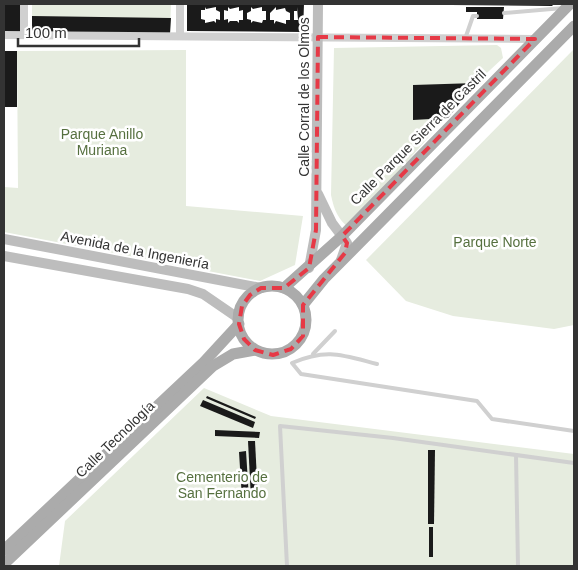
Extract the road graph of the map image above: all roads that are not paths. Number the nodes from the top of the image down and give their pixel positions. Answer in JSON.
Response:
{"nodes":[{"id":1,"x":24,"y":4,"type":"edge"},
{"id":2,"x":180,"y":4,"type":"edge"},
{"id":3,"x":318,"y":4,"type":"edge"},
{"id":4,"x":569,"y":5,"type":"edge"},
{"id":5,"x":504,"y":12,"type":"dead end"},
{"id":6,"x":477,"y":16,"type":"dead end"},
{"id":7,"x":574,"y":26,"type":"edge"},
{"id":8,"x":4,"y":35,"type":"edge"},
{"id":9,"x":24,"y":35,"type":"junction"},
{"id":10,"x":180,"y":35,"type":"junction"},
{"id":11,"x":318,"y":37,"type":"junction"},
{"id":12,"x":465,"y":39,"type":"junction"},
{"id":13,"x":535,"y":39,"type":"junction"},
{"id":14,"x":317,"y":191,"type":"junction"},
{"id":15,"x":342,"y":236,"type":"junction"},
{"id":16,"x":4,"y":238,"type":"edge"},
{"id":17,"x":4,"y":256,"type":"edge"},
{"id":18,"x":340,"y":263,"type":"junction"},
{"id":19,"x":309,"y":268,"type":"junction"},
{"id":20,"x":261,"y":288,"type":"junction"},
{"id":21,"x":284,"y":288,"type":"junction"},
{"id":22,"x":303,"y":306,"type":"junction"},
{"id":23,"x":238,"y":321,"type":"junction"},
{"id":24,"x":334,"y":331,"type":"dead end"},
{"id":25,"x":255,"y":350,"type":"junction"},
{"id":26,"x":312,"y":354,"type":"junction"},
{"id":27,"x":377,"y":364,"type":"dead end"},
{"id":28,"x":574,"y":431,"type":"edge"},
{"id":29,"x":516,"y":455,"type":"junction"},
{"id":30,"x":574,"y":463,"type":"edge"},
{"id":31,"x":4,"y":550,"type":"edge"},
{"id":32,"x":4,"y":564,"type":"edge"},
{"id":33,"x":287,"y":566,"type":"edge"},
{"id":34,"x":518,"y":566,"type":"edge"}],
"edges":[{"from":1,"to":9,"type":"street"},
{"from":2,"to":10,"type":"street"},
{"from":3,"to":11,"type":"street","name":"Calle Corral de los Olmos"},
{"from":4,"to":5,"type":"lane"},
{"from":4,"to":13,"type":"main road","name":"Calle Parque Sierra de Castril"},
{"from":6,"to":12,"type":"lane"},
{"from":7,"to":18,"type":"main road"},
{"from":8,"to":9,"type":"street"},
{"from":9,"to":10,"type":"street"},
{"from":10,"to":11,"type":"street"},
{"from":11,"to":12,"type":"street"},
{"from":11,"to":14,"type":"street","name":"Calle Corral de los Olmos"},
{"from":12,"to":13,"type":"street"},
{"from":13,"to":15,"type":"main road","name":"Calle Parque Sierra de Castril"},
{"from":14,"to":15,"type":"street"},
{"from":14,"to":19,"type":"street","name":"Calle Corral de los Olmos"},
{"from":15,"to":18,"type":"street"},
{"from":15,"to":19,"type":"main road","name":"Calle Parque Sierra de Castril"},
{"from":16,"to":20,"type":"street","name":"Avenida de la Ingeniería"},
{"from":17,"to":23,"type":"street","name":"Avenida de la Ingeniería"},
{"from":18,"to":22,"type":"main road"},
{"from":19,"to":21,"type":"main road","name":"Calle Parque Sierra de Castril"},
{"from":20,"to":21,"type":"main road"},
{"from":20,"to":23,"type":"main road"},
{"from":21,"to":22,"type":"main road"},
{"from":22,"to":25,"type":"main road"},
{"from":23,"to":25,"type":"main road"},
{"from":23,"to":31,"type":"main road","name":"Calle Tecnología"},
{"from":24,"to":26,"type":"lane"},
{"from":25,"to":32,"type":"main road","name":"Calle Tecnología"},
{"from":26,"to":27,"type":"lane"},
{"from":26,"to":28,"type":"lane"},
{"from":29,"to":30,"type":"lane"},
{"from":29,"to":33,"type":"lane"},
{"from":29,"to":34,"type":"lane"}]}
